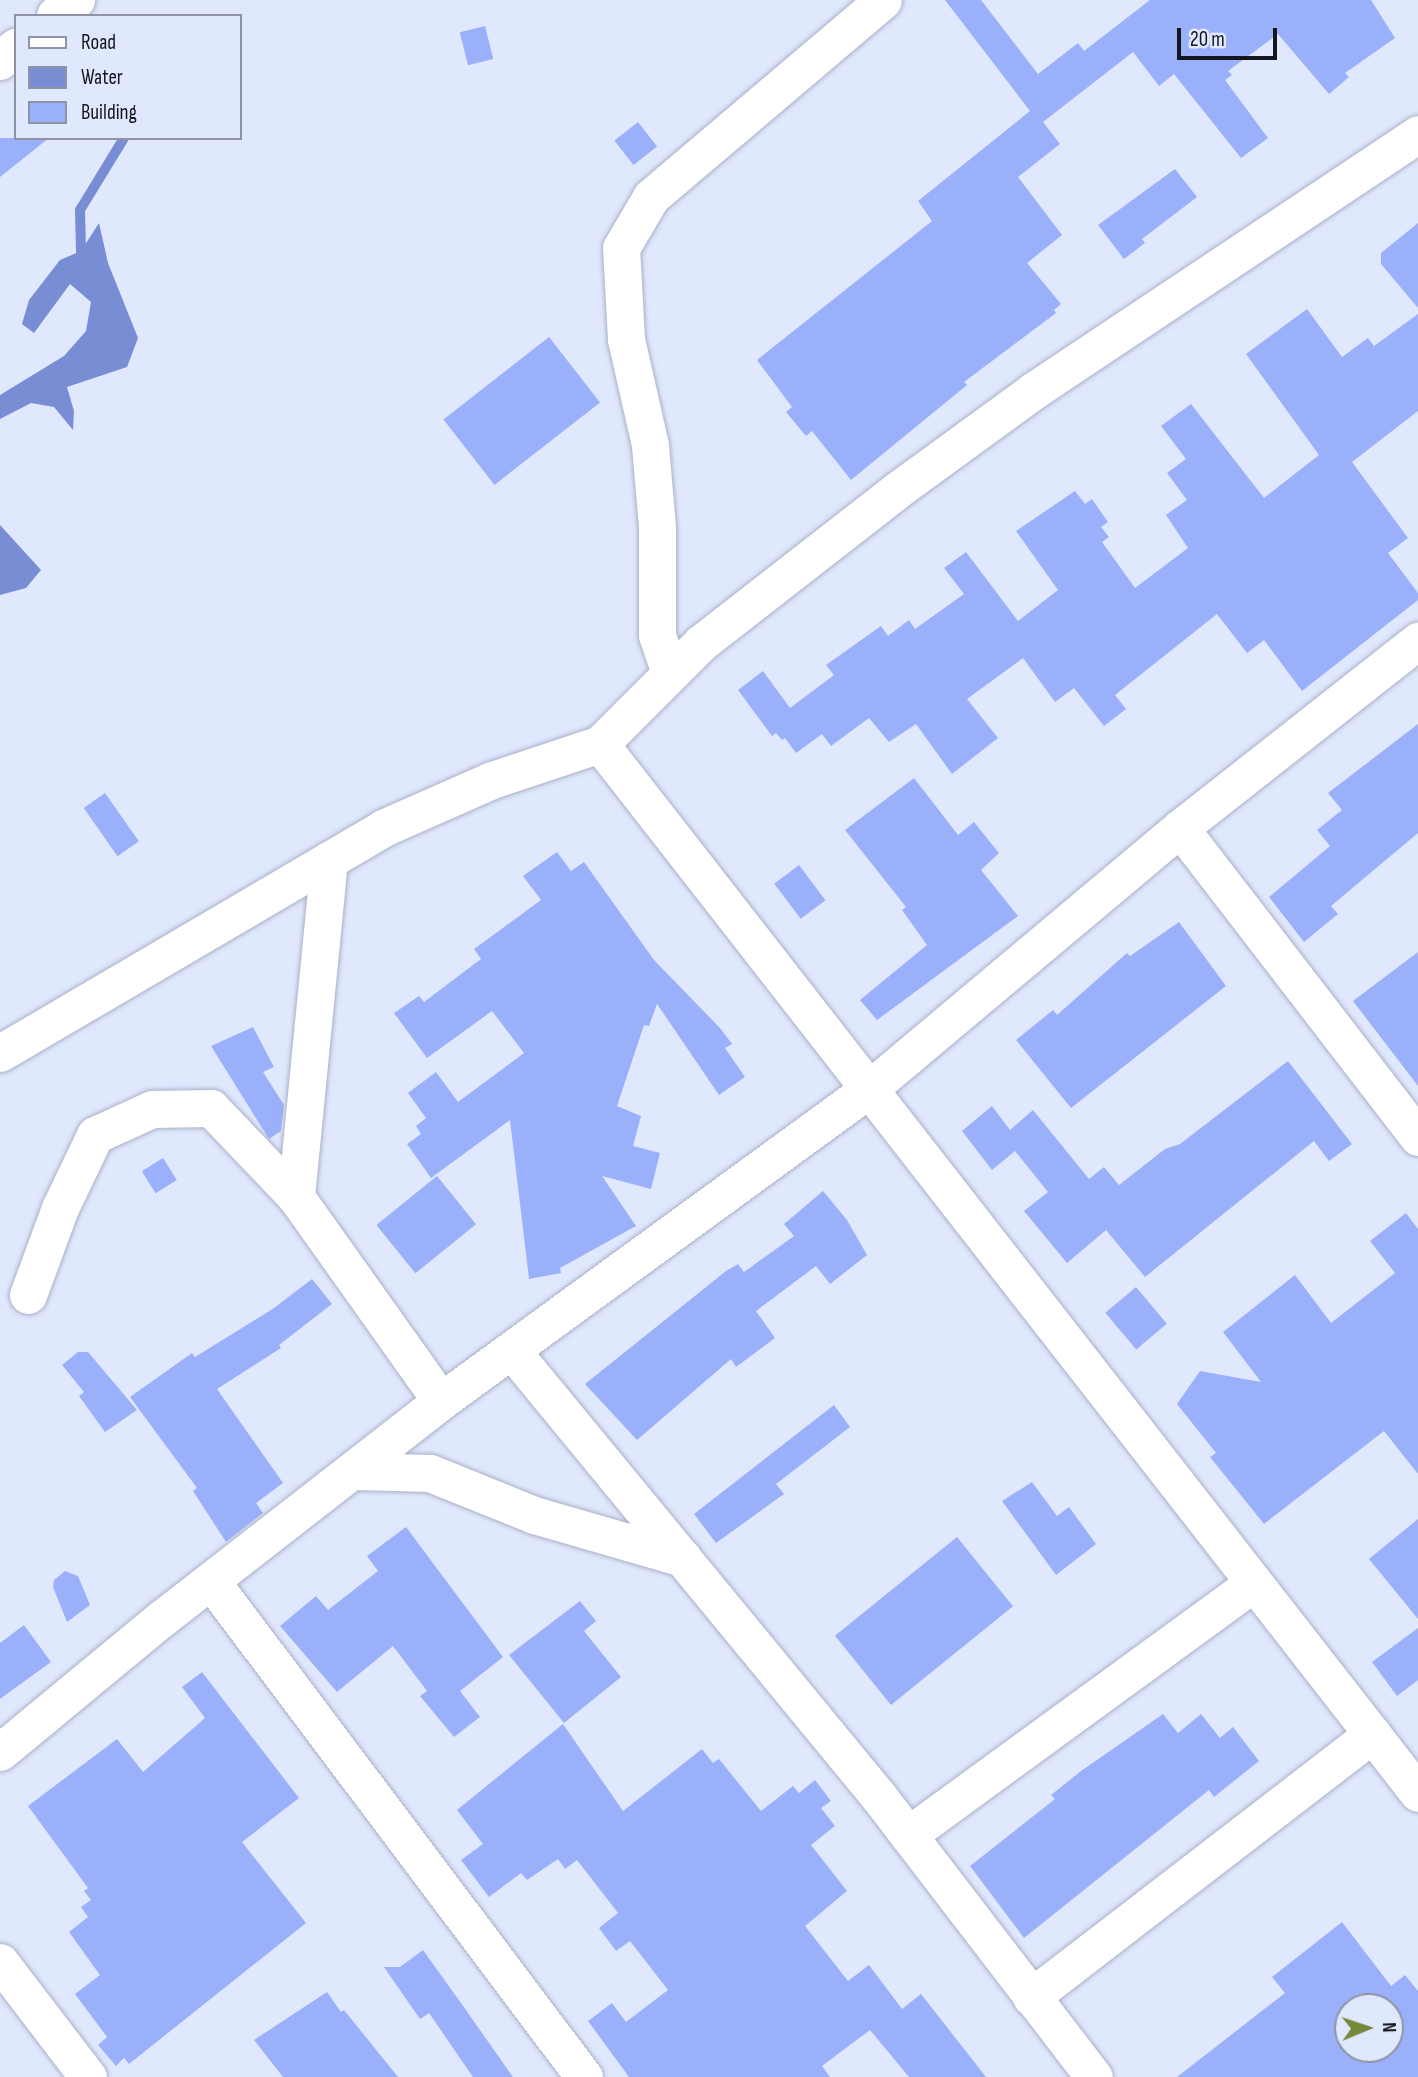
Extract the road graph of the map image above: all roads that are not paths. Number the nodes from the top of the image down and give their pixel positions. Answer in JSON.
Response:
{"nodes":[{"id":1,"x":76,"y":0,"type":"edge"},
{"id":2,"x":883,"y":0,"type":"edge"},
{"id":3,"x":58,"y":14,"type":"edge"},
{"id":4,"x":14,"y":50,"type":"edge"},
{"id":5,"x":0,"y":61,"type":"edge"},
{"id":6,"x":1418,"y":134,"type":"edge"},
{"id":7,"x":1418,"y":641,"type":"edge"},
{"id":8,"x":670,"y":673,"type":"junction"},
{"id":9,"x":600,"y":744,"type":"junction"},
{"id":10,"x":1180,"y":828,"type":"junction"},
{"id":11,"x":329,"y":860,"type":"junction"},
{"id":12,"x":0,"y":1053,"type":"edge"},
{"id":13,"x":869,"y":1089,"type":"junction"},
{"id":14,"x":1418,"y":1138,"type":"edge"},
{"id":15,"x":296,"y":1197,"type":"junction"},
{"id":16,"x":28,"y":1296,"type":"dead end"},
{"id":17,"x":512,"y":1350,"type":"junction"},
{"id":18,"x":441,"y":1401,"type":"junction"},
{"id":19,"x":355,"y":1471,"type":"junction"},
{"id":20,"x":682,"y":1558,"type":"junction"},
{"id":21,"x":211,"y":1581,"type":"junction"},
{"id":22,"x":1254,"y":1583,"type":"junction"},
{"id":23,"x":1373,"y":1734,"type":"junction"},
{"id":24,"x":0,"y":1752,"type":"edge"},
{"id":25,"x":1418,"y":1793,"type":"edge"},
{"id":26,"x":908,"y":1835,"type":"junction"},
{"id":27,"x":0,"y":1962,"type":"edge"},
{"id":28,"x":1031,"y":1997,"type":"junction"},
{"id":29,"x":88,"y":2077,"type":"edge"},
{"id":30,"x":584,"y":2077,"type":"edge"},
{"id":31,"x":1094,"y":2077,"type":"edge"}],
"edges":[{"from":1,"to":3,"type":"main road"},
{"from":2,"to":8,"type":"street"},
{"from":4,"to":5,"type":"main road"},
{"from":6,"to":8,"type":"street"},
{"from":7,"to":10,"type":"street"},
{"from":8,"to":9,"type":"street"},
{"from":9,"to":11,"type":"street"},
{"from":9,"to":13,"type":"street"},
{"from":10,"to":13,"type":"street"},
{"from":10,"to":14,"type":"street"},
{"from":11,"to":12,"type":"street"},
{"from":11,"to":15,"type":"street"},
{"from":13,"to":17,"type":"street"},
{"from":13,"to":22,"type":"street"},
{"from":15,"to":16,"type":"street"},
{"from":15,"to":18,"type":"street"},
{"from":17,"to":18,"type":"street"},
{"from":17,"to":20,"type":"street"},
{"from":18,"to":19,"type":"street"},
{"from":19,"to":20,"type":"street"},
{"from":19,"to":21,"type":"street"},
{"from":20,"to":26,"type":"street"},
{"from":21,"to":24,"type":"street"},
{"from":21,"to":30,"type":"street"},
{"from":22,"to":23,"type":"street"},
{"from":22,"to":26,"type":"street"},
{"from":23,"to":25,"type":"street"},
{"from":23,"to":28,"type":"street"},
{"from":26,"to":28,"type":"street"},
{"from":27,"to":29,"type":"street"},
{"from":28,"to":31,"type":"street"}]}
